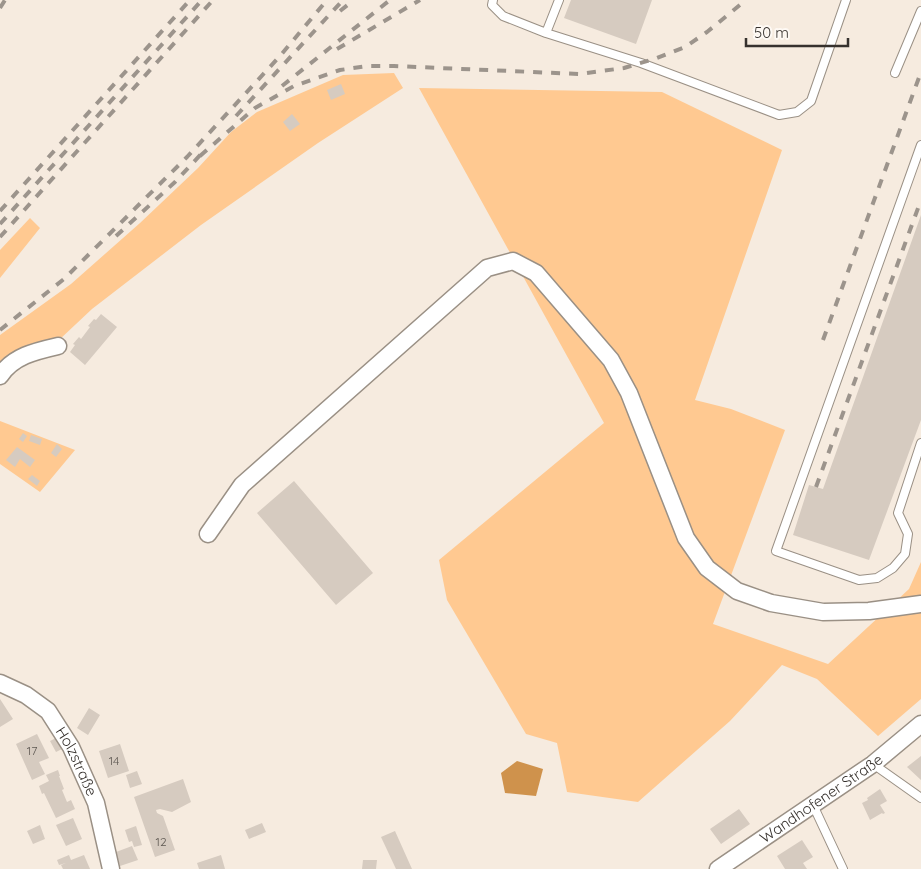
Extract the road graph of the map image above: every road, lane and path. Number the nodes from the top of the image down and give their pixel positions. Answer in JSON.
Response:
{"nodes":[{"id":1,"x":493,"y":0,"type":"edge"},
{"id":2,"x":558,"y":0,"type":"edge"},
{"id":3,"x":846,"y":0,"type":"edge"},
{"id":4,"x":921,"y":11,"type":"edge"},
{"id":5,"x":546,"y":33,"type":"junction"},
{"id":6,"x":895,"y":74,"type":"dead end"},
{"id":7,"x":921,"y":145,"type":"edge"},
{"id":8,"x":58,"y":346,"type":"dead end"},
{"id":9,"x":0,"y":376,"type":"edge"},
{"id":10,"x":921,"y":443,"type":"edge"},
{"id":11,"x":208,"y":534,"type":"dead end"},
{"id":12,"x":921,"y":604,"type":"edge"},
{"id":13,"x":0,"y":683,"type":"edge"},
{"id":14,"x":921,"y":724,"type":"edge"},
{"id":15,"x":873,"y":764,"type":"junction"},
{"id":16,"x":921,"y":798,"type":"edge"},
{"id":17,"x":813,"y":805,"type":"junction"},
{"id":18,"x":111,"y":869,"type":"edge"},
{"id":19,"x":718,"y":869,"type":"edge"},
{"id":20,"x":843,"y":869,"type":"edge"}],
"edges":[{"from":1,"to":5,"type":"lane"},
{"from":2,"to":5,"type":"lane"},
{"from":3,"to":5,"type":"lane"},
{"from":4,"to":6,"type":"lane"},
{"from":7,"to":10,"type":"lane"},
{"from":8,"to":9,"type":"street"},
{"from":11,"to":12,"type":"street"},
{"from":13,"to":18,"type":"street","name":"Holzstraße"},
{"from":14,"to":15,"type":"street","name":"Wandhofener Straße"},
{"from":15,"to":16,"type":"lane"},
{"from":15,"to":17,"type":"street","name":"Wandhofener Straße"},
{"from":17,"to":19,"type":"street","name":"Wandhofener Straße"},
{"from":17,"to":20,"type":"lane"}]}
